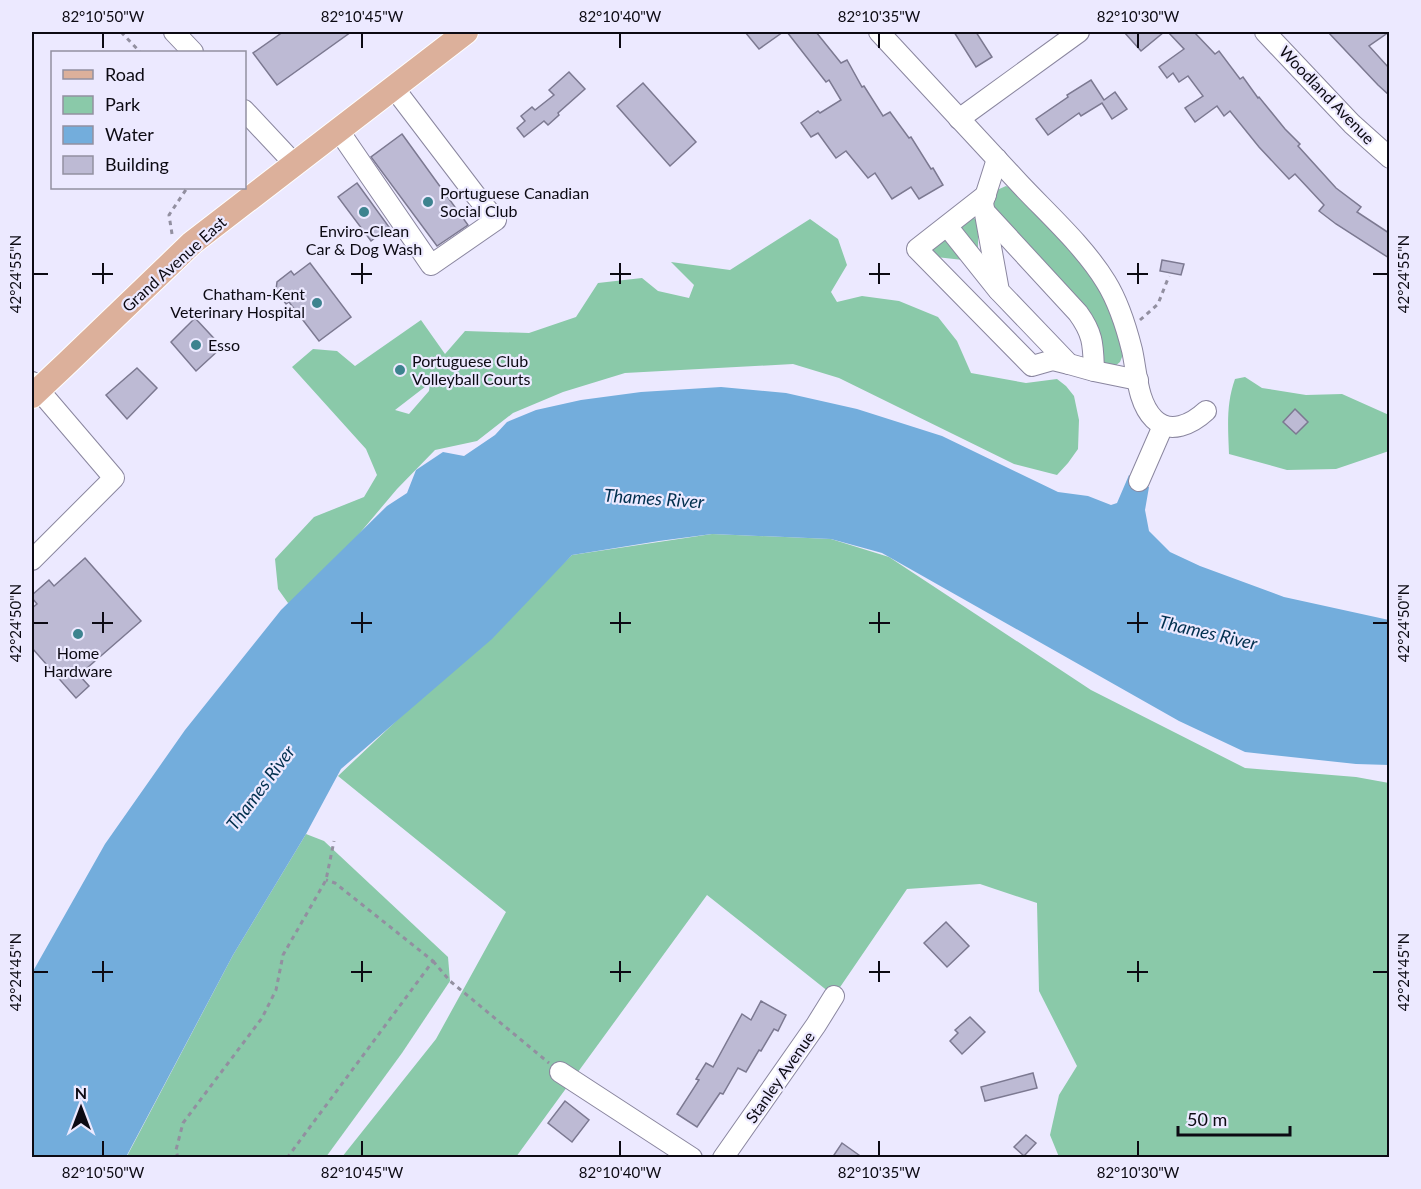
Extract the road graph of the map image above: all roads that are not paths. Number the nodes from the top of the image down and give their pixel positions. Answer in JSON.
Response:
{"nodes":[{"id":1,"x":174,"y":32,"type":"edge"},
{"id":2,"x":466,"y":32,"type":"edge"},
{"id":3,"x":879,"y":32,"type":"edge"},
{"id":4,"x":1079,"y":32,"type":"edge"},
{"id":5,"x":1265,"y":32,"type":"edge"},
{"id":6,"x":192,"y":51,"type":"edge"},
{"id":7,"x":394,"y":88,"type":"junction"},
{"id":8,"x":246,"y":112,"type":"edge"},
{"id":9,"x":959,"y":118,"type":"junction"},
{"id":10,"x":339,"y":131,"type":"junction"},
{"id":11,"x":1389,"y":158,"type":"edge"},
{"id":12,"x":997,"y":159,"type":"junction"},
{"id":13,"x":296,"y":163,"type":"junction"},
{"id":14,"x":985,"y":203,"type":"junction"},
{"id":15,"x":947,"y":226,"type":"junction"},
{"id":16,"x":999,"y":291,"type":"junction"},
{"id":17,"x":1069,"y":364,"type":"junction"},
{"id":18,"x":1094,"y":371,"type":"junction"},
{"id":19,"x":1137,"y":380,"type":"junction"},
{"id":20,"x":34,"y":389,"type":"edge"},
{"id":21,"x":1206,"y":411,"type":"dead end"},
{"id":22,"x":1163,"y":426,"type":"junction"},
{"id":23,"x":1139,"y":481,"type":"dead end"},
{"id":24,"x":32,"y":560,"type":"edge"},
{"id":25,"x":834,"y":996,"type":"dead end"},
{"id":26,"x":560,"y":1072,"type":"road end"},
{"id":27,"x":692,"y":1158,"type":"edge"},
{"id":28,"x":723,"y":1158,"type":"edge"}],
"edges":[{"from":1,"to":6,"type":"street"},
{"from":2,"to":7,"type":"main road","name":"Grand Avenue East"},
{"from":3,"to":9,"type":"street"},
{"from":4,"to":9,"type":"street"},
{"from":5,"to":11,"type":"street","name":"Woodland Avenue"},
{"from":7,"to":10,"type":"main road","name":"Grand Avenue East"},
{"from":7,"to":10,"type":"street"},
{"from":8,"to":13,"type":"street"},
{"from":9,"to":12,"type":"street"},
{"from":10,"to":13,"type":"main road","name":"Grand Avenue East"},
{"from":12,"to":14,"type":"street"},
{"from":12,"to":19,"type":"street"},
{"from":13,"to":20,"type":"main road","name":"Grand Avenue East"},
{"from":14,"to":15,"type":"street"},
{"from":14,"to":16,"type":"street"},
{"from":14,"to":18,"type":"street"},
{"from":15,"to":16,"type":"street"},
{"from":15,"to":17,"type":"street"},
{"from":16,"to":17,"type":"street"},
{"from":17,"to":18,"type":"street"},
{"from":18,"to":19,"type":"street"},
{"from":19,"to":22,"type":"street"},
{"from":20,"to":24,"type":"street"},
{"from":21,"to":22,"type":"street"},
{"from":22,"to":23,"type":"street"},
{"from":25,"to":28,"type":"street","name":"Stanley Avenue"},
{"from":26,"to":27,"type":"street"}]}
